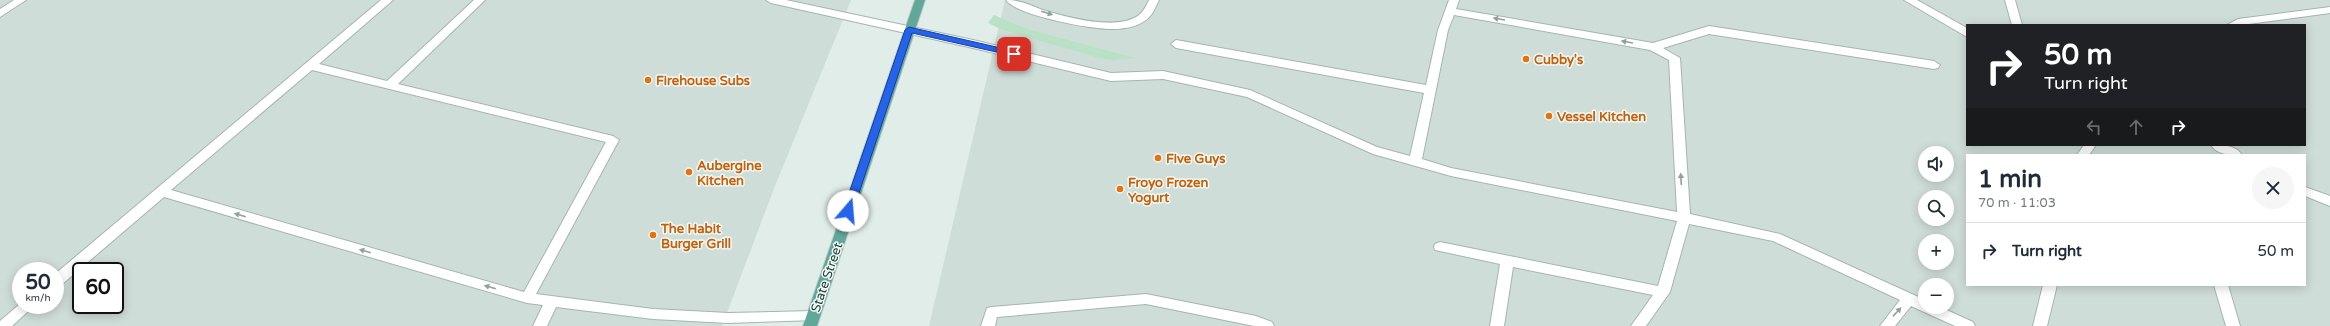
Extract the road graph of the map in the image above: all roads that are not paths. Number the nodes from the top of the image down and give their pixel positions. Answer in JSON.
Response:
{"nodes":[{"id":1,"x":21,"y":0,"type":"edge"},
{"id":2,"x":388,"y":0,"type":"edge"},
{"id":3,"x":480,"y":0,"type":"edge"},
{"id":4,"x":770,"y":0,"type":"edge"},
{"id":5,"x":920,"y":0,"type":"edge"},
{"id":6,"x":1011,"y":0,"type":"edge"},
{"id":7,"x":1154,"y":0,"type":"edge"},
{"id":8,"x":1909,"y":0,"type":"edge"},
{"id":9,"x":2010,"y":0,"type":"edge"},
{"id":10,"x":1452,"y":5,"type":"edge"},
{"id":11,"x":2330,"y":10,"type":"edge"},
{"id":12,"x":0,"y":14,"type":"edge"},
{"id":13,"x":2017,"y":24,"type":"edge"},
{"id":14,"x":2234,"y":24,"type":"edge"},
{"id":15,"x":909,"y":30,"type":"junction"},
{"id":16,"x":1966,"y":32,"type":"edge"},
{"id":17,"x":1176,"y":44,"type":"dead end"},
{"id":18,"x":1653,"y":47,"type":"junction"},
{"id":19,"x":1934,"y":65,"type":"dead end"},
{"id":20,"x":310,"y":66,"type":"junction"},
{"id":21,"x":389,"y":86,"type":"junction"},
{"id":22,"x":1430,"y":90,"type":"junction"},
{"id":23,"x":2218,"y":146,"type":"edge"},
{"id":24,"x":2230,"y":154,"type":"edge"},
{"id":25,"x":1415,"y":162,"type":"junction"},
{"id":26,"x":2306,"y":191,"type":"edge"},
{"id":27,"x":162,"y":192,"type":"junction"},
{"id":28,"x":2330,"y":201,"type":"edge"},
{"id":29,"x":1684,"y":218,"type":"junction"},
{"id":30,"x":1440,"y":247,"type":"dead end"},
{"id":31,"x":1507,"y":261,"type":"junction"},
{"id":32,"x":64,"y":274,"type":"edge"},
{"id":33,"x":2050,"y":286,"type":"edge"},
{"id":34,"x":2221,"y":286,"type":"edge"},
{"id":35,"x":1663,"y":292,"type":"junction"},
{"id":36,"x":527,"y":298,"type":"junction"},
{"id":37,"x":1909,"y":299,"type":"junction"},
{"id":38,"x":552,"y":301,"type":"junction"},
{"id":39,"x":1918,"y":303,"type":"edge"},
{"id":40,"x":17,"y":314,"type":"edge"},
{"id":41,"x":1941,"y":314,"type":"edge"},
{"id":42,"x":811,"y":321,"type":"edge"},
{"id":43,"x":3,"y":326,"type":"edge"},
{"id":44,"x":540,"y":326,"type":"edge"},
{"id":45,"x":988,"y":326,"type":"edge"},
{"id":46,"x":1267,"y":326,"type":"edge"},
{"id":47,"x":1497,"y":326,"type":"edge"},
{"id":48,"x":1638,"y":326,"type":"edge"},
{"id":49,"x":1887,"y":326,"type":"edge"},
{"id":50,"x":1968,"y":326,"type":"edge"},
{"id":51,"x":2040,"y":326,"type":"edge"},
{"id":52,"x":2233,"y":326,"type":"edge"}],
"edges":[{"from":1,"to":12,"type":"street"},
{"from":2,"to":20,"type":"street"},
{"from":3,"to":21,"type":"street"},
{"from":4,"to":15,"type":"street"},
{"from":5,"to":15,"type":"main road","name":"State Street"},
{"from":6,"to":7,"type":"street","one_way":true},
{"from":8,"to":16,"type":"street"},
{"from":9,"to":13,"type":"street"},
{"from":18,"to":10,"type":"street","one_way":true},
{"from":10,"to":22,"type":"street"},
{"from":11,"to":14,"type":"street"},
{"from":15,"to":25,"type":"street"},
{"from":15,"to":42,"type":"main road","name":"State Street"},
{"from":17,"to":22,"type":"street"},
{"from":18,"to":19,"type":"street"},
{"from":29,"to":18,"type":"street","one_way":true},
{"from":20,"to":21,"type":"street"},
{"from":20,"to":27,"type":"street"},
{"from":21,"to":36,"type":"street"},
{"from":22,"to":25,"type":"street"},
{"from":23,"to":24,"type":"street"},
{"from":25,"to":29,"type":"street"},
{"from":26,"to":28,"type":"street"},
{"from":27,"to":32,"type":"street"},
{"from":36,"to":27,"type":"street","one_way":true},
{"from":29,"to":35,"type":"street"},
{"from":29,"to":37,"type":"street"},
{"from":30,"to":31,"type":"street"},
{"from":31,"to":35,"type":"street"},
{"from":31,"to":47,"type":"street"},
{"from":33,"to":51,"type":"street"},
{"from":34,"to":52,"type":"street"},
{"from":35,"to":48,"type":"street"},
{"from":36,"to":38,"type":"street"},
{"from":37,"to":39,"type":"street"},
{"from":49,"to":37,"type":"street","one_way":true},
{"from":38,"to":42,"type":"street"},
{"from":38,"to":44,"type":"street"},
{"from":40,"to":43,"type":"street"},
{"from":41,"to":50,"type":"street"},
{"from":45,"to":46,"type":"street"}]}
